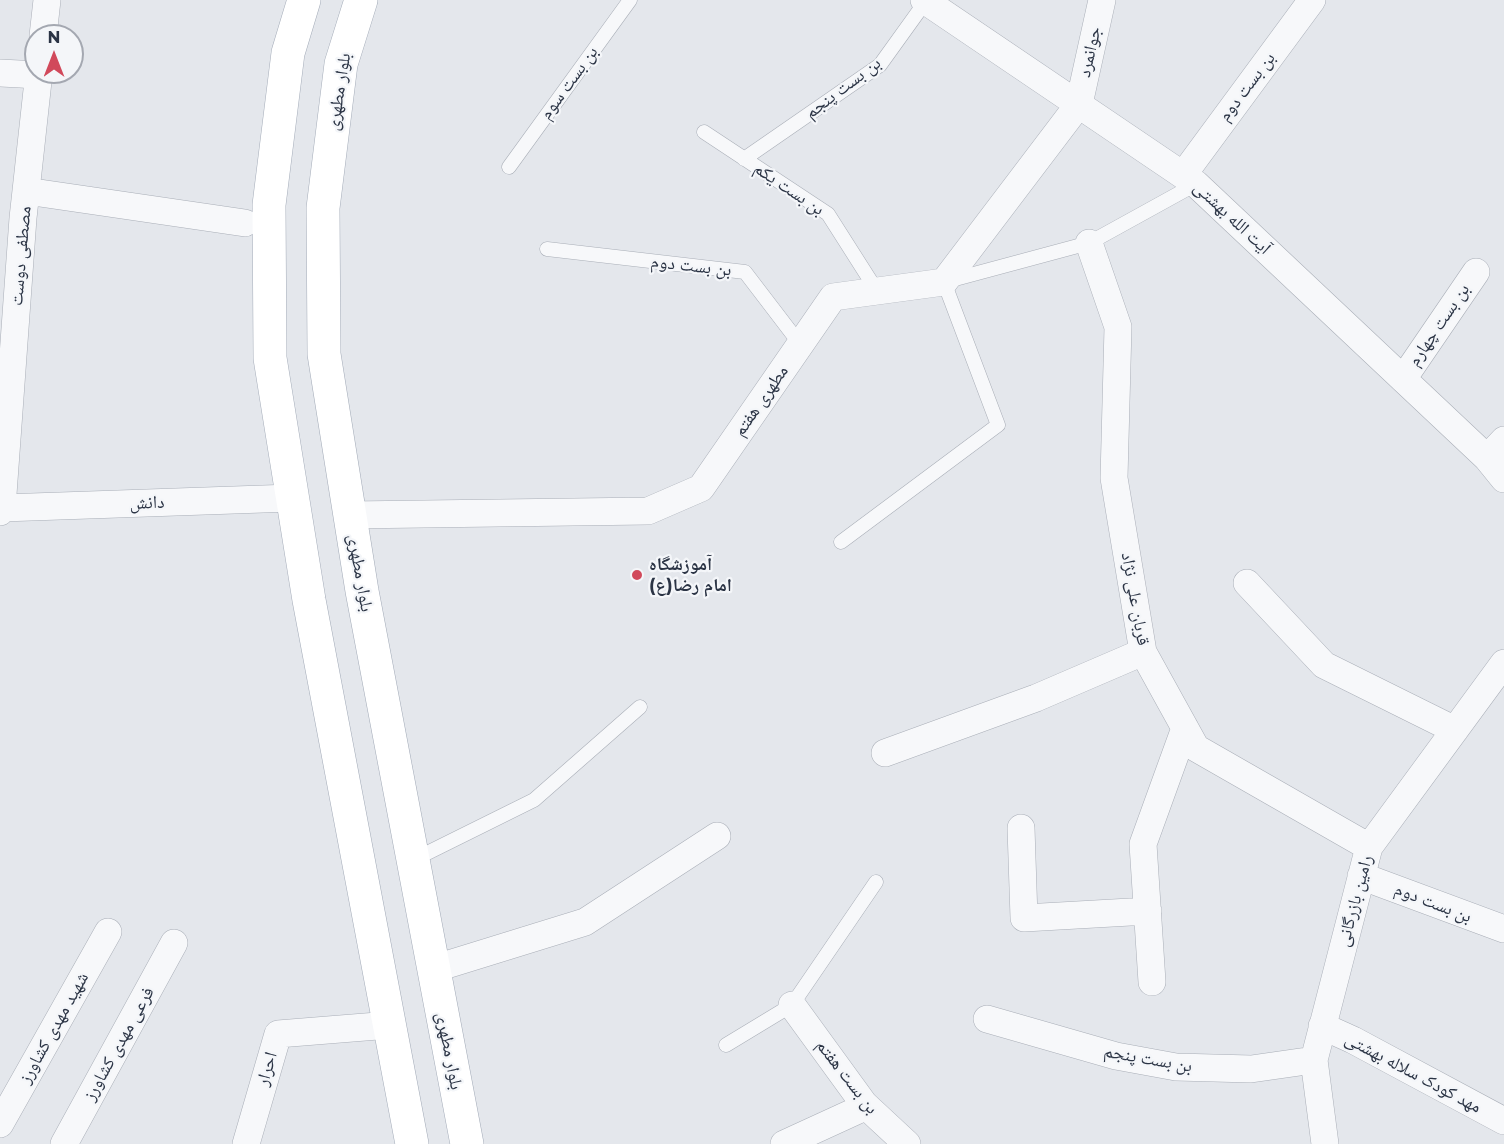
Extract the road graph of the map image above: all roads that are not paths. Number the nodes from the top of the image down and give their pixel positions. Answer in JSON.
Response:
{"nodes":[{"id":1,"x":47,"y":0,"type":"edge"},
{"id":2,"x":304,"y":0,"type":"edge"},
{"id":3,"x":361,"y":0,"type":"edge"},
{"id":4,"x":630,"y":0,"type":"edge"},
{"id":5,"x":1102,"y":0,"type":"edge"},
{"id":6,"x":1312,"y":0,"type":"edge"},
{"id":7,"x":925,"y":1,"type":"edge"},
{"id":8,"x":44,"y":24,"type":"edge"},
{"id":9,"x":0,"y":73,"type":"edge"},
{"id":10,"x":24,"y":73,"type":"edge"},
{"id":11,"x":38,"y":84,"type":"edge"},
{"id":12,"x":1078,"y":104,"type":"junction"},
{"id":13,"x":704,"y":132,"type":"dead end"},
{"id":14,"x":744,"y":159,"type":"junction"},
{"id":15,"x":509,"y":167,"type":"dead end"},
{"id":16,"x":1189,"y":179,"type":"junction"},
{"id":17,"x":26,"y":191,"type":"junction"},
{"id":18,"x":12,"y":217,"type":"edge"},
{"id":19,"x":245,"y":222,"type":"dead end"},
{"id":20,"x":1089,"y":243,"type":"junction"},
{"id":21,"x":547,"y":249,"type":"dead end"},
{"id":22,"x":1476,"y":272,"type":"dead end"},
{"id":23,"x":944,"y":282,"type":"junction"},
{"id":24,"x":877,"y":291,"type":"junction"},
{"id":25,"x":801,"y":344,"type":"junction"},
{"id":26,"x":1403,"y":379,"type":"junction"},
{"id":27,"x":4,"y":413,"type":"edge"},
{"id":28,"x":1496,"y":449,"type":"edge"},
{"id":29,"x":1504,"y":479,"type":"edge"},
{"id":30,"x":292,"y":498,"type":"junction"},
{"id":31,"x":1,"y":510,"type":"edge"},
{"id":32,"x":350,"y":515,"type":"junction"},
{"id":33,"x":841,"y":542,"type":"dead end"},
{"id":34,"x":1247,"y":583,"type":"dead end"},
{"id":35,"x":1143,"y":652,"type":"junction"},
{"id":36,"x":1504,"y":663,"type":"edge"},
{"id":37,"x":640,"y":707,"type":"dead end"},
{"id":38,"x":1185,"y":728,"type":"junction"},
{"id":39,"x":1455,"y":730,"type":"junction"},
{"id":40,"x":885,"y":753,"type":"dead end"},
{"id":41,"x":1021,"y":828,"type":"dead end"},
{"id":42,"x":717,"y":836,"type":"dead end"},
{"id":43,"x":1369,"y":847,"type":"junction"},
{"id":44,"x":413,"y":860,"type":"junction"},
{"id":45,"x":1361,"y":876,"type":"junction"},
{"id":46,"x":876,"y":882,"type":"dead end"},
{"id":47,"x":1148,"y":911,"type":"junction"},
{"id":48,"x":1504,"y":929,"type":"edge"},
{"id":49,"x":108,"y":932,"type":"dead end"},
{"id":50,"x":174,"y":943,"type":"dead end"},
{"id":51,"x":434,"y":969,"type":"junction"},
{"id":52,"x":1152,"y":982,"type":"dead end"},
{"id":53,"x":792,"y":1005,"type":"junction"},
{"id":54,"x":987,"y":1019,"type":"dead end"},
{"id":55,"x":390,"y":1024,"type":"junction"},
{"id":56,"x":1322,"y":1026,"type":"junction"},
{"id":57,"x":726,"y":1045,"type":"dead end"},
{"id":58,"x":1314,"y":1060,"type":"junction"},
{"id":59,"x":864,"y":1104,"type":"junction"},
{"id":60,"x":1504,"y":1121,"type":"edge"},
{"id":61,"x":0,"y":1124,"type":"edge"},
{"id":62,"x":64,"y":1144,"type":"edge"},
{"id":63,"x":246,"y":1144,"type":"edge"},
{"id":64,"x":412,"y":1144,"type":"edge"},
{"id":65,"x":467,"y":1144,"type":"edge"},
{"id":66,"x":784,"y":1144,"type":"edge"},
{"id":67,"x":907,"y":1144,"type":"edge"},
{"id":68,"x":1325,"y":1144,"type":"edge"}],
"edges":[{"from":1,"to":8,"type":"street"},
{"from":2,"to":30,"type":"main road"},
{"from":3,"to":32,"type":"main road","name":"بلوار مطهری"},
{"from":4,"to":15,"type":"lane","name":"بن بست سوم"},
{"from":5,"to":12,"type":"street","name":"جوانمرد"},
{"from":6,"to":16,"type":"street","name":"بن بست دوم"},
{"from":7,"to":12,"type":"street","name":"آیت الله بهشتی"},
{"from":7,"to":14,"type":"lane","name":"بن بست پنجم"},
{"from":9,"to":10,"type":"street"},
{"from":11,"to":17,"type":"street","name":"مصطفی دوست"},
{"from":12,"to":16,"type":"street","name":"آیت الله بهشتی"},
{"from":12,"to":23,"type":"street"},
{"from":13,"to":14,"type":"lane","name":"بن بست یکم"},
{"from":14,"to":24,"type":"lane","name":"بن بست یکم"},
{"from":16,"to":20,"type":"lane"},
{"from":16,"to":26,"type":"street","name":"آیت الله بهشتی"},
{"from":17,"to":18,"type":"street","name":"مصطفی دوست"},
{"from":17,"to":19,"type":"street"},
{"from":18,"to":27,"type":"street","name":"مصطفی دوست"},
{"from":20,"to":23,"type":"lane"},
{"from":20,"to":35,"type":"street","name":"قربان علی نژاد"},
{"from":21,"to":25,"type":"lane","name":"بن بست دوم"},
{"from":22,"to":26,"type":"street","name":"بن بست چهارم"},
{"from":23,"to":24,"type":"street","name":"مطهری هفتم"},
{"from":23,"to":33,"type":"lane"},
{"from":24,"to":25,"type":"street","name":"مطهری هفتم"},
{"from":25,"to":32,"type":"street","name":"مطهری هفتم"},
{"from":26,"to":28,"type":"street","name":"آیت الله بهشتی"},
{"from":27,"to":31,"type":"street","name":"مصطفی دوست"},
{"from":28,"to":29,"type":"street","name":"آیت الله بهشتی"},
{"from":30,"to":31,"type":"street","name":"دانش"},
{"from":30,"to":55,"type":"main road"},
{"from":32,"to":44,"type":"main road","name":"بلوار مطهری"},
{"from":34,"to":39,"type":"street"},
{"from":35,"to":38,"type":"street","name":"قربان علی نژاد"},
{"from":35,"to":40,"type":"street"},
{"from":36,"to":39,"type":"street","name":"رامین بازرگانی"},
{"from":37,"to":44,"type":"lane"},
{"from":38,"to":43,"type":"street","name":"قربان علی نژاد"},
{"from":38,"to":47,"type":"street"},
{"from":39,"to":43,"type":"street","name":"رامین بازرگانی"},
{"from":41,"to":47,"type":"street"},
{"from":42,"to":51,"type":"street"},
{"from":43,"to":45,"type":"street","name":"رامین بازرگانی"},
{"from":44,"to":51,"type":"main road","name":"بلوار مطهری"},
{"from":45,"to":48,"type":"street","name":"بن بست دوم"},
{"from":45,"to":56,"type":"street","name":"رامین بازرگانی"},
{"from":46,"to":53,"type":"lane"},
{"from":47,"to":52,"type":"street"},
{"from":49,"to":61,"type":"street","name":"شهید مهدی کشاورز"},
{"from":50,"to":62,"type":"street","name":"فرعی مهدی کشاورز"},
{"from":51,"to":65,"type":"main road","name":"بلوار مطهری"},
{"from":53,"to":57,"type":"lane"},
{"from":53,"to":59,"type":"street","name":"بن بست هفتم"},
{"from":54,"to":58,"type":"street","name":"بن بست پنجم"},
{"from":55,"to":63,"type":"street","name":"احرار"},
{"from":55,"to":64,"type":"main road"},
{"from":56,"to":58,"type":"street","name":"رامین بازرگانی"},
{"from":56,"to":60,"type":"street","name":"مهد کودک سلاله بهشتی"},
{"from":58,"to":68,"type":"street","name":"رامین بازرگانی"},
{"from":59,"to":66,"type":"street"},
{"from":59,"to":67,"type":"street","name":"بن بست هفتم"}]}
